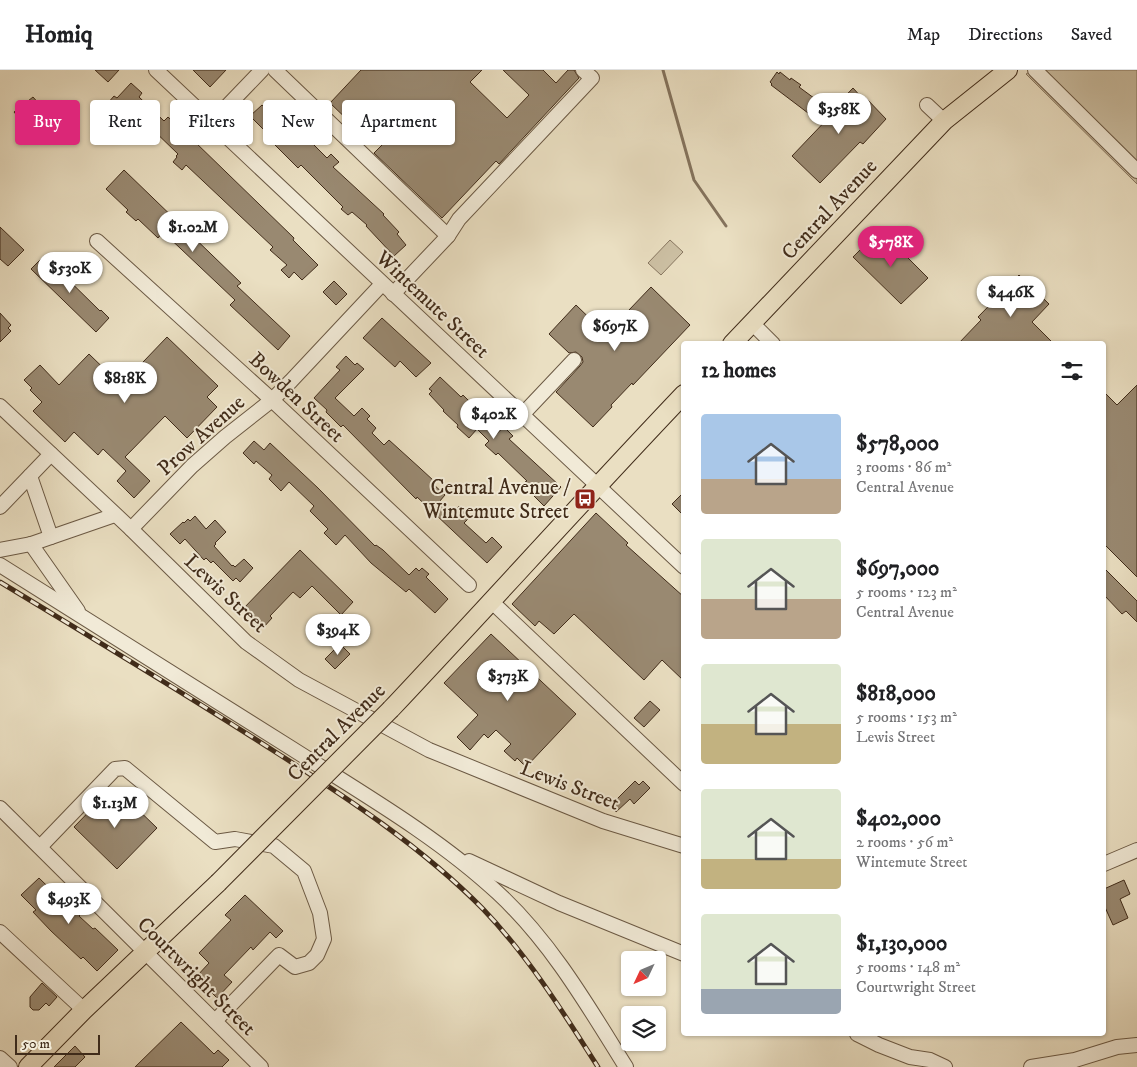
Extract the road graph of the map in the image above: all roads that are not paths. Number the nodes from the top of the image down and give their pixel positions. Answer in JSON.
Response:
{"nodes":[{"id":1,"x":156,"y":70,"type":"edge"},
{"id":2,"x":262,"y":70,"type":"edge"},
{"id":3,"x":275,"y":70,"type":"edge"},
{"id":4,"x":583,"y":70,"type":"edge"},
{"id":5,"x":1008,"y":70,"type":"edge"},
{"id":6,"x":1035,"y":70,"type":"edge"},
{"id":7,"x":187,"y":100,"type":"edge"},
{"id":8,"x":233,"y":100,"type":"edge"},
{"id":9,"x":927,"y":105,"type":"dead end"},
{"id":10,"x":944,"y":121,"type":"junction"},
{"id":11,"x":234,"y":145,"type":"edge"},
{"id":12,"x":1137,"y":171,"type":"edge"},
{"id":13,"x":448,"y":236,"type":"junction"},
{"id":14,"x":97,"y":240,"type":"dead end"},
{"id":15,"x":382,"y":284,"type":"junction"},
{"id":16,"x":392,"y":294,"type":"junction"},
{"id":17,"x":752,"y":323,"type":"junction"},
{"id":18,"x":735,"y":341,"type":"edge"},
{"id":19,"x":769,"y":341,"type":"edge"},
{"id":20,"x":574,"y":360,"type":"dead end"},
{"id":21,"x":681,"y":397,"type":"edge"},
{"id":22,"x":272,"y":400,"type":"junction"},
{"id":23,"x":0,"y":406,"type":"edge"},
{"id":24,"x":522,"y":415,"type":"junction"},
{"id":25,"x":51,"y":454,"type":"junction"},
{"id":26,"x":30,"y":476,"type":"junction"},
{"id":27,"x":597,"y":485,"type":"junction"},
{"id":28,"x":0,"y":507,"type":"edge"},
{"id":29,"x":115,"y":515,"type":"junction"},
{"id":30,"x":131,"y":529,"type":"junction"},
{"id":31,"x":51,"y":537,"type":"junction"},
{"id":32,"x":31,"y":544,"type":"junction"},
{"id":33,"x":0,"y":550,"type":"edge"},
{"id":34,"x":681,"y":564,"type":"edge"},
{"id":35,"x":0,"y":565,"type":"edge"},
{"id":36,"x":469,"y":585,"type":"dead end"},
{"id":37,"x":492,"y":602,"type":"junction"},
{"id":38,"x":81,"y":616,"type":"junction"},
{"id":39,"x":681,"y":781,"type":"edge"},
{"id":40,"x":0,"y":808,"type":"edge"},
{"id":41,"x":681,"y":845,"type":"edge"},
{"id":42,"x":40,"y":847,"type":"junction"},
{"id":43,"x":448,"y":850,"type":"junction"},
{"id":44,"x":1137,"y":850,"type":"edge"},
{"id":45,"x":1106,"y":863,"type":"edge"},
{"id":46,"x":0,"y":932,"type":"edge"},
{"id":47,"x":145,"y":953,"type":"junction"},
{"id":48,"x":681,"y":953,"type":"edge"},
{"id":49,"x":84,"y":1010,"type":"junction"},
{"id":50,"x":215,"y":1021,"type":"junction"},
{"id":51,"x":861,"y":1036,"type":"edge"},
{"id":52,"x":1137,"y":1045,"type":"edge"},
{"id":53,"x":0,"y":1058,"type":"edge"},
{"id":54,"x":10,"y":1067,"type":"edge"},
{"id":55,"x":28,"y":1067,"type":"edge"},
{"id":56,"x":260,"y":1067,"type":"edge"},
{"id":57,"x":626,"y":1067,"type":"edge"},
{"id":58,"x":945,"y":1067,"type":"edge"},
{"id":59,"x":1031,"y":1067,"type":"edge"}],
"edges":[{"from":1,"to":7,"type":"street","name":"Wintemute Street"},
{"from":2,"to":8,"type":"street"},
{"from":3,"to":13,"type":"street"},
{"from":4,"to":13,"type":"street"},
{"from":5,"to":10,"type":"main road","name":"Central Avenue"},
{"from":6,"to":12,"type":"street"},
{"from":9,"to":10,"type":"street"},
{"from":10,"to":17,"type":"main road","name":"Central Avenue"},
{"from":11,"to":15,"type":"street","name":"Wintemute Street"},
{"from":13,"to":16,"type":"street"},
{"from":14,"to":22,"type":"street","name":"Bowden Street"},
{"from":15,"to":16,"type":"street","name":"Wintemute Street"},
{"from":15,"to":22,"type":"street","name":"Prow Avenue"},
{"from":16,"to":24,"type":"street","name":"Wintemute Street"},
{"from":17,"to":18,"type":"main road","name":"Central Avenue"},
{"from":17,"to":19,"type":"street"},
{"from":20,"to":24,"type":"street"},
{"from":21,"to":27,"type":"main road","name":"Central Avenue"},
{"from":22,"to":30,"type":"street","name":"Prow Avenue"},
{"from":22,"to":36,"type":"street","name":"Bowden Street"},
{"from":23,"to":25,"type":"street","name":"Lewis Street"},
{"from":24,"to":27,"type":"street","name":"Wintemute Street"},
{"from":25,"to":26,"type":"street"},
{"from":25,"to":29,"type":"street","name":"Lewis Street"},
{"from":26,"to":28,"type":"street"},
{"from":26,"to":31,"type":"street"},
{"from":27,"to":34,"type":"street","name":"Wintemute Street"},
{"from":27,"to":37,"type":"main road","name":"Central Avenue"},
{"from":29,"to":30,"type":"street","name":"Lewis Street"},
{"from":29,"to":31,"type":"street"},
{"from":30,"to":41,"type":"street","name":"Lewis Street"},
{"from":31,"to":32,"type":"street"},
{"from":32,"to":33,"type":"street"},
{"from":32,"to":38,"type":"street"},
{"from":35,"to":38,"type":"street"},
{"from":37,"to":39,"type":"street"},
{"from":37,"to":47,"type":"main road","name":"Central Avenue","bridge":true},
{"from":38,"to":43,"type":"street"},
{"from":40,"to":42,"type":"street","name":"Courtwright Street"},
{"from":42,"to":47,"type":"street","name":"Courtwright Street"},
{"from":42,"to":50,"type":"street"},
{"from":43,"to":48,"type":"street"},
{"from":43,"to":57,"type":"street"},
{"from":44,"to":45,"type":"street"},
{"from":46,"to":49,"type":"street"},
{"from":47,"to":49,"type":"main road","name":"Central Avenue"},
{"from":47,"to":50,"type":"street","name":"Courtwright Street"},
{"from":49,"to":55,"type":"main road","name":"Central Avenue"},
{"from":50,"to":56,"type":"street","name":"Courtwright Street"},
{"from":51,"to":58,"type":"street"},
{"from":52,"to":59,"type":"street"},
{"from":53,"to":54,"type":"street"}]}
